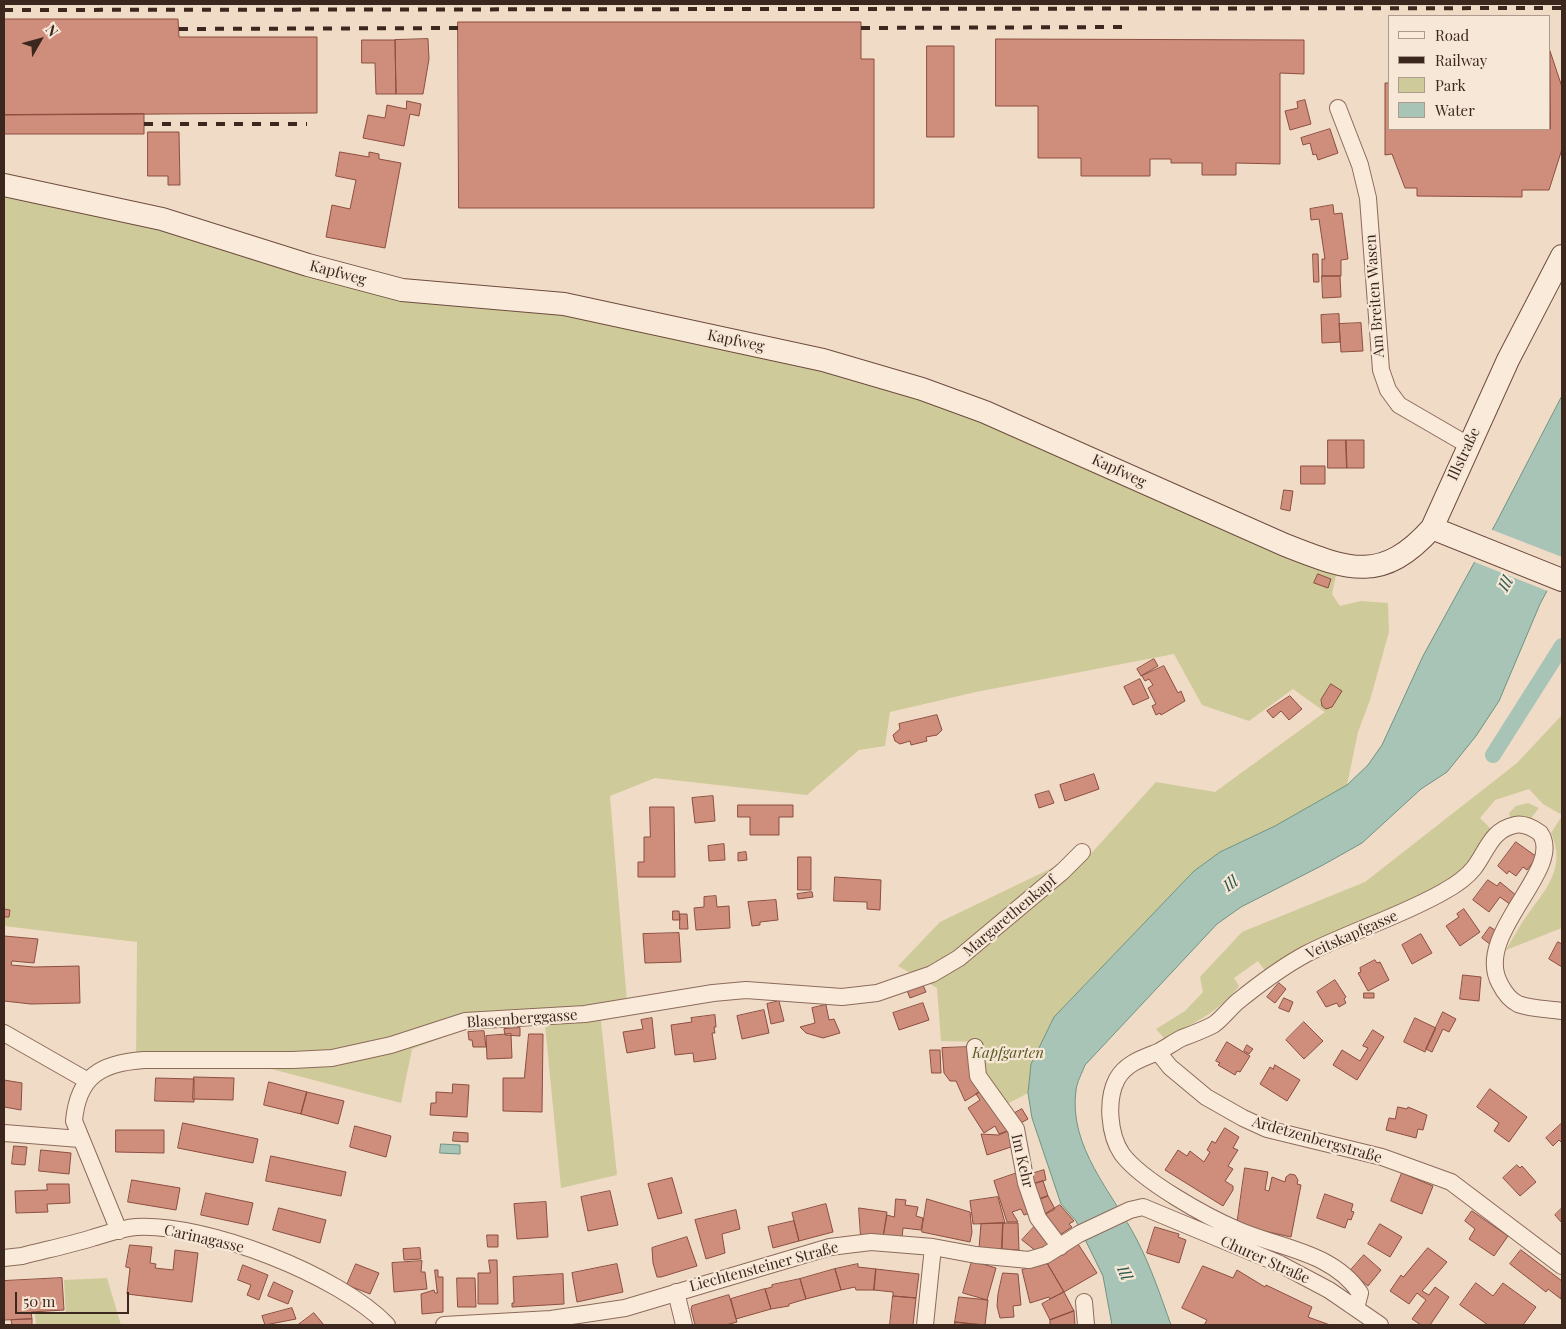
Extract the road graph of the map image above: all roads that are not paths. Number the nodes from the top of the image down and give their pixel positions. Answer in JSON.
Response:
{"nodes":[{"id":1,"x":1338,"y":108,"type":"dead end"},
{"id":2,"x":4,"y":185,"type":"edge"},
{"id":3,"x":1562,"y":256,"type":"edge"},
{"id":4,"x":1468,"y":445,"type":"junction"},
{"id":5,"x":1432,"y":528,"type":"junction"},
{"id":6,"x":1562,"y":580,"type":"edge"},
{"id":7,"x":1082,"y":852,"type":"dead end"},
{"id":8,"x":932,"y":974,"type":"joint"},
{"id":9,"x":1562,"y":1011,"type":"edge"},
{"id":10,"x":4,"y":1033,"type":"edge"},
{"id":11,"x":975,"y":1048,"type":"dead end"},
{"id":12,"x":1158,"y":1052,"type":"junction"},
{"id":13,"x":88,"y":1081,"type":"junction"},
{"id":14,"x":4,"y":1133,"type":"edge"},
{"id":15,"x":80,"y":1139,"type":"junction"},
{"id":16,"x":1137,"y":1208,"type":"joint"},
{"id":17,"x":119,"y":1231,"type":"junction"},
{"id":18,"x":933,"y":1246,"type":"junction"},
{"id":19,"x":1060,"y":1247,"type":"junction"},
{"id":20,"x":4,"y":1258,"type":"edge"},
{"id":21,"x":1562,"y":1266,"type":"edge"},
{"id":22,"x":676,"y":1292,"type":"junction"},
{"id":23,"x":1084,"y":1302,"type":"dead end"},
{"id":24,"x":1356,"y":1308,"type":"junction"},
{"id":25,"x":387,"y":1325,"type":"edge"},
{"id":26,"x":444,"y":1325,"type":"edge"},
{"id":27,"x":684,"y":1325,"type":"edge"},
{"id":28,"x":925,"y":1325,"type":"edge"},
{"id":29,"x":1086,"y":1325,"type":"edge"},
{"id":30,"x":1380,"y":1325,"type":"edge"}],
"edges":[{"from":1,"to":4,"type":"street","name":"Am Breiten Wasen"},
{"from":2,"to":5,"type":"street","name":"Kapfweg"},
{"from":3,"to":4,"type":"street","name":"Illstraße"},
{"from":4,"to":5,"type":"street","name":"Illstraße"},
{"from":5,"to":6,"type":"street"},
{"from":7,"to":8,"type":"street","name":"Margarethenkapf"},
{"from":8,"to":13,"type":"street","name":"Blasenberggasse"},
{"from":9,"to":12,"type":"street","name":"Veitskapfgasse"},
{"from":10,"to":13,"type":"street"},
{"from":11,"to":19,"type":"street","name":"Im Kehr"},
{"from":12,"to":21,"type":"street","name":"Ardetzenbergstraße"},
{"from":12,"to":24,"type":"street"},
{"from":13,"to":15,"type":"street","name":"Blasenberggasse"},
{"from":14,"to":15,"type":"street"},
{"from":15,"to":17,"type":"street","name":"Blasenberggasse"},
{"from":16,"to":19,"type":"street","name":"Liechtensteiner Straße"},
{"from":16,"to":24,"type":"street","name":"Churer Straße"},
{"from":17,"to":20,"type":"street","name":"Carinagasse"},
{"from":17,"to":25,"type":"street","name":"Carinagasse"},
{"from":18,"to":19,"type":"street","name":"Liechtensteiner Straße"},
{"from":18,"to":22,"type":"street","name":"Liechtensteiner Straße"},
{"from":18,"to":28,"type":"street"},
{"from":22,"to":26,"type":"street","name":"Liechtensteiner Straße"},
{"from":22,"to":27,"type":"street"},
{"from":23,"to":29,"type":"street"},
{"from":24,"to":30,"type":"street","name":"Churer Straße"}]}
